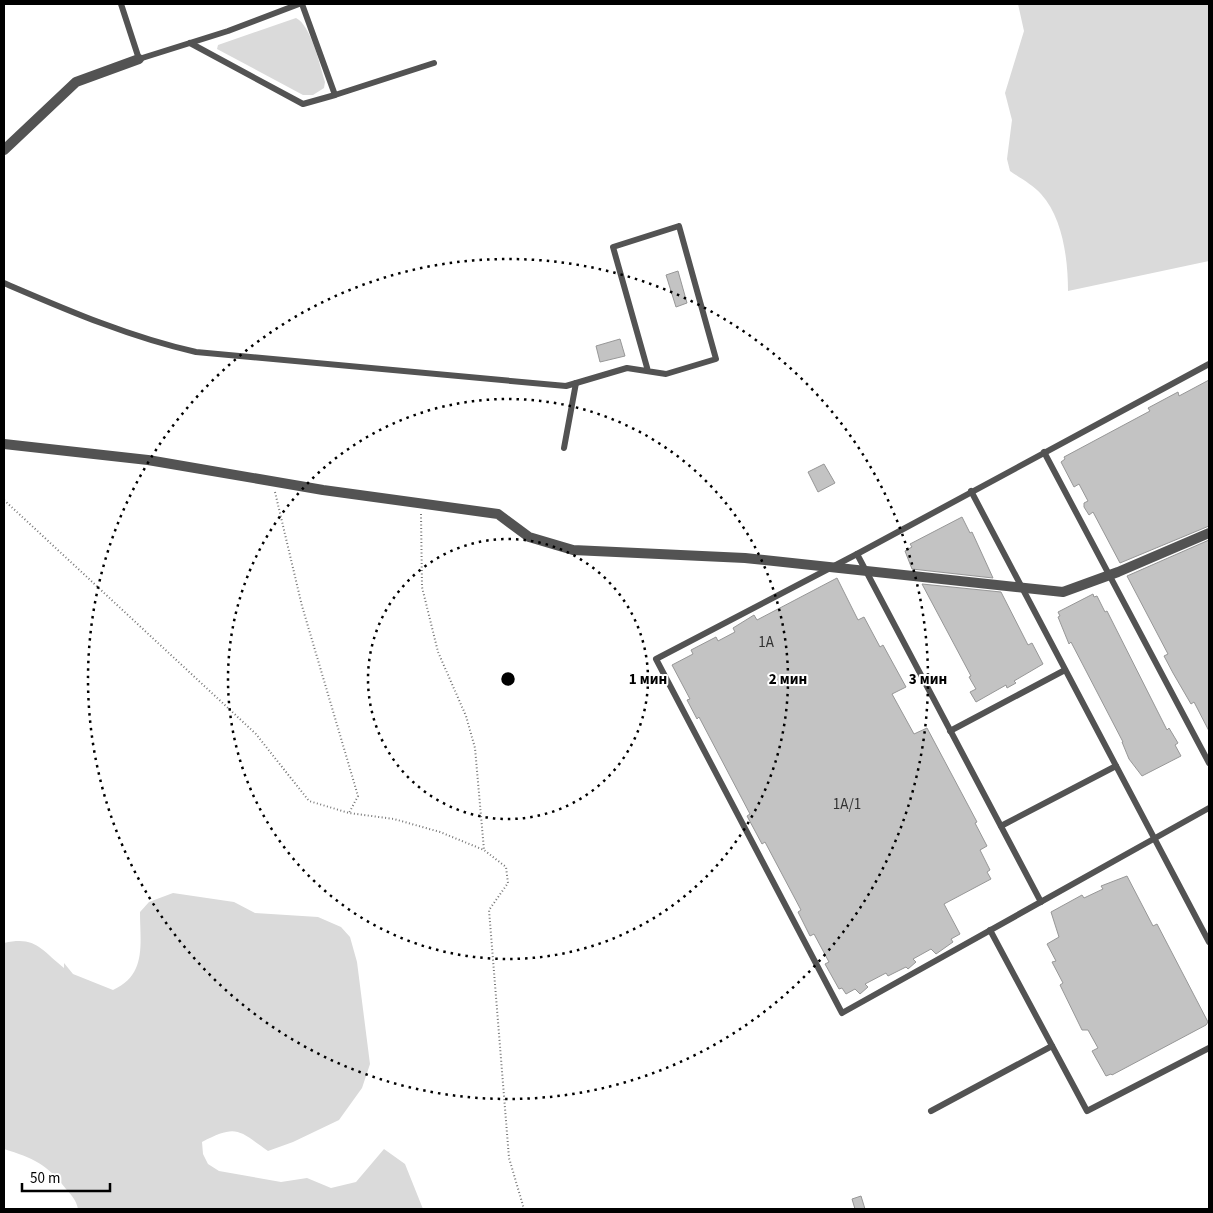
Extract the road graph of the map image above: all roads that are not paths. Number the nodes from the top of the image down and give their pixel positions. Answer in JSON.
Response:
{"nodes":[{"id":1,"x":120,"y":4,"type":"edge"},
{"id":2,"x":300,"y":4,"type":"edge"},
{"id":3,"x":190,"y":43,"type":"junction"},
{"id":4,"x":139,"y":59,"type":"junction"},
{"id":5,"x":434,"y":63,"type":"dead end"},
{"id":6,"x":335,"y":95,"type":"junction"},
{"id":7,"x":4,"y":150,"type":"edge"},
{"id":8,"x":4,"y":283,"type":"edge"},
{"id":9,"x":1209,"y":364,"type":"edge"},
{"id":10,"x":648,"y":371,"type":"junction"},
{"id":11,"x":576,"y":383,"type":"junction"},
{"id":12,"x":4,"y":444,"type":"edge"},
{"id":13,"x":564,"y":448,"type":"dead end"},
{"id":14,"x":1044,"y":452,"type":"junction"},
{"id":15,"x":971,"y":491,"type":"junction"},
{"id":16,"x":1209,"y":533,"type":"edge"},
{"id":17,"x":856,"y":554,"type":"junction"},
{"id":18,"x":1065,"y":670,"type":"junction"},
{"id":19,"x":950,"y":731,"type":"junction"},
{"id":20,"x":1209,"y":762,"type":"edge"},
{"id":21,"x":1116,"y":766,"type":"junction"},
{"id":22,"x":1209,"y":808,"type":"edge"},
{"id":23,"x":1001,"y":826,"type":"junction"},
{"id":24,"x":1154,"y":839,"type":"junction"},
{"id":25,"x":1041,"y":902,"type":"junction"},
{"id":26,"x":990,"y":930,"type":"junction"},
{"id":27,"x":1209,"y":942,"type":"edge"},
{"id":28,"x":1052,"y":1046,"type":"junction"},
{"id":29,"x":1209,"y":1048,"type":"edge"},
{"id":30,"x":932,"y":1111,"type":"dead end"}],
"edges":[{"from":1,"to":4,"type":"lane"},
{"from":2,"to":3,"type":"lane"},
{"from":2,"to":6,"type":"lane"},
{"from":3,"to":4,"type":"lane"},
{"from":3,"to":6,"type":"lane"},
{"from":4,"to":7,"type":"street"},
{"from":5,"to":6,"type":"lane"},
{"from":8,"to":11,"type":"lane"},
{"from":9,"to":14,"type":"lane"},
{"from":10,"to":10,"type":"lane"},
{"from":10,"to":11,"type":"lane"},
{"from":11,"to":13,"type":"lane"},
{"from":12,"to":16,"type":"street"},
{"from":14,"to":15,"type":"lane"},
{"from":14,"to":20,"type":"lane"},
{"from":15,"to":17,"type":"lane"},
{"from":15,"to":18,"type":"lane"},
{"from":17,"to":19,"type":"lane"},
{"from":17,"to":26,"type":"lane"},
{"from":18,"to":19,"type":"lane"},
{"from":18,"to":21,"type":"lane"},
{"from":19,"to":23,"type":"lane"},
{"from":21,"to":23,"type":"lane"},
{"from":21,"to":24,"type":"lane"},
{"from":22,"to":24,"type":"lane"},
{"from":23,"to":25,"type":"lane"},
{"from":24,"to":25,"type":"lane"},
{"from":24,"to":27,"type":"lane"},
{"from":25,"to":26,"type":"lane"},
{"from":26,"to":28,"type":"lane"},
{"from":28,"to":29,"type":"lane"},
{"from":28,"to":30,"type":"lane"}]}
